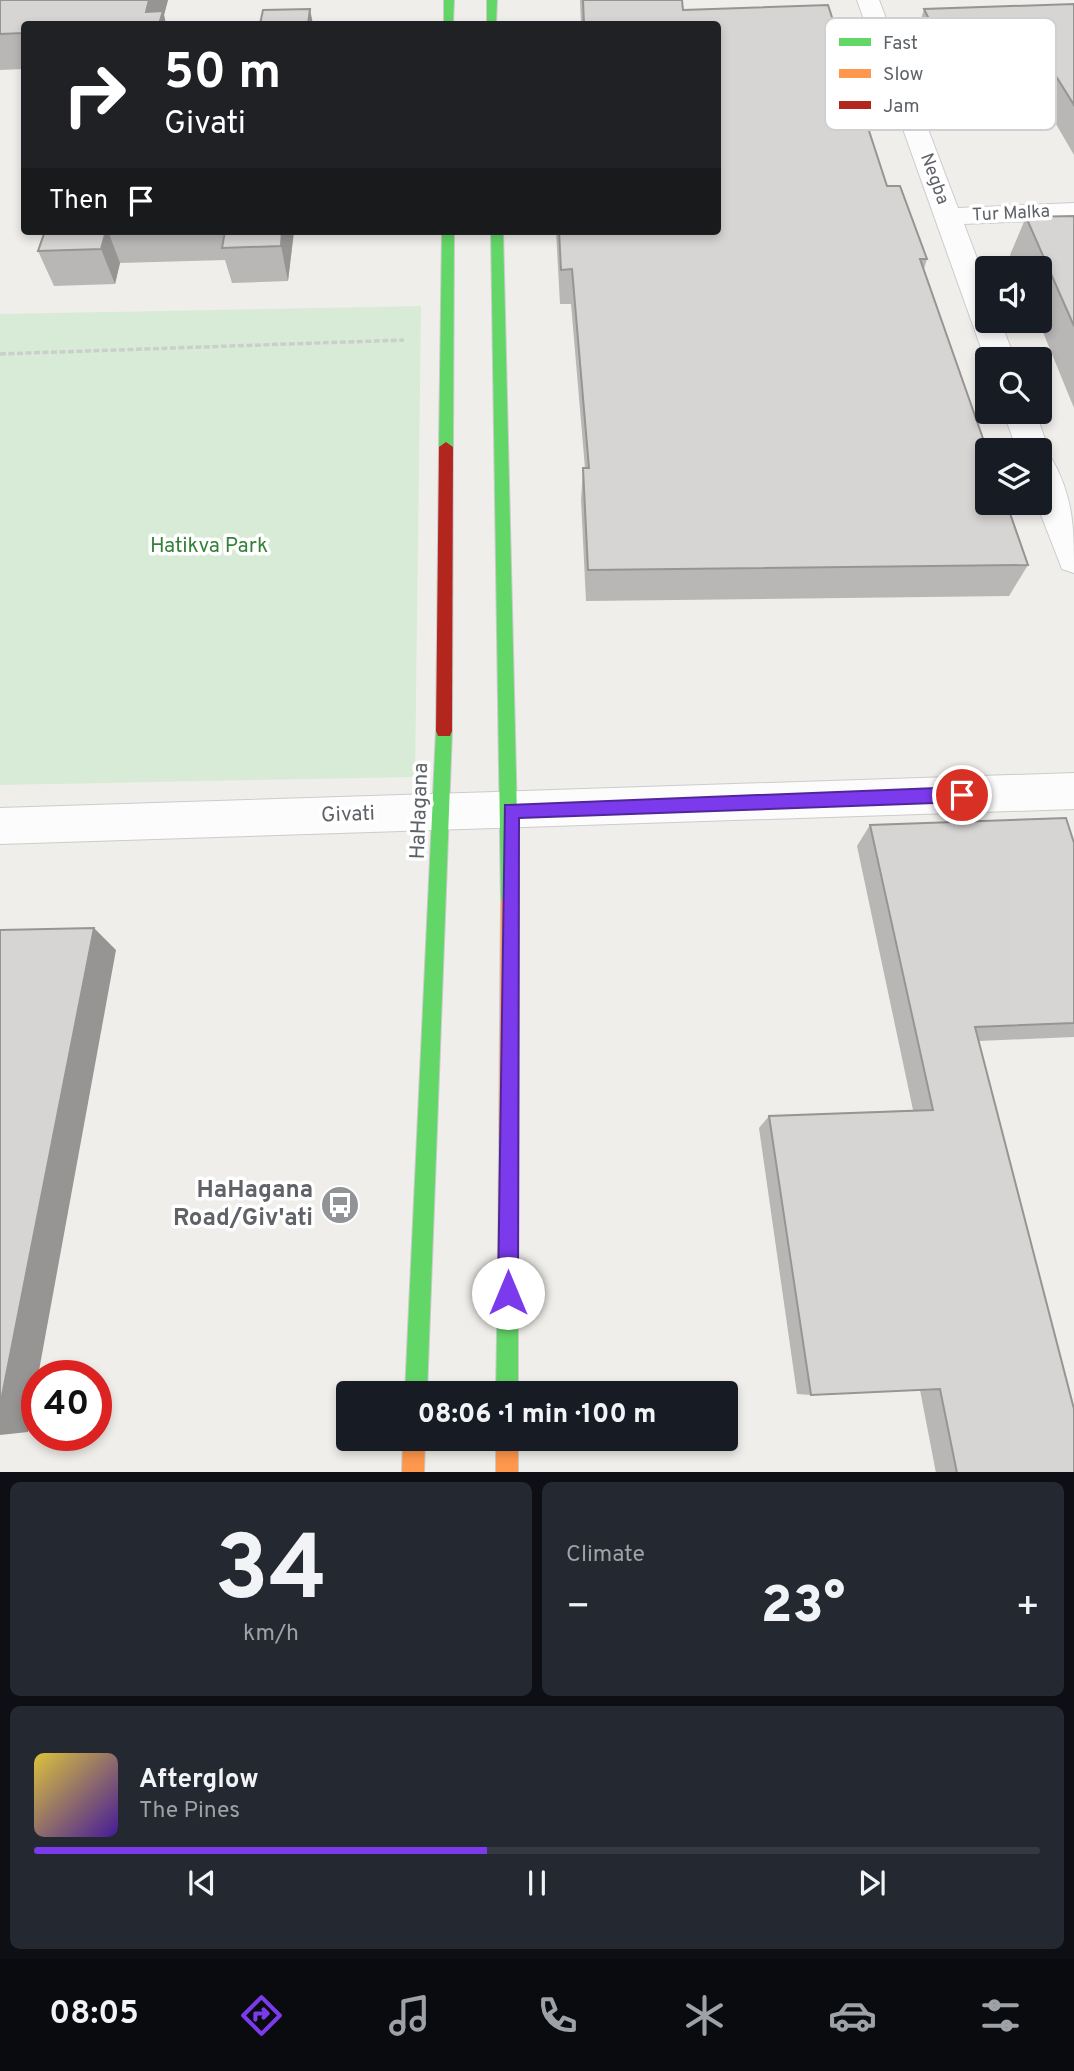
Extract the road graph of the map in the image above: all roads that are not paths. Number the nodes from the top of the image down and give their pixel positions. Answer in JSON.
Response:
{"nodes":[{"id":1,"x":450,"y":0,"type":"edge"},
{"id":2,"x":492,"y":0,"type":"edge"},
{"id":3,"x":868,"y":0,"type":"edge"},
{"id":4,"x":875,"y":18,"type":"edge"},
{"id":5,"x":449,"y":21,"type":"edge"},
{"id":6,"x":492,"y":21,"type":"edge"},
{"id":7,"x":915,"y":130,"type":"edge"},
{"id":8,"x":1074,"y":211,"type":"edge"},
{"id":9,"x":947,"y":217,"type":"junction"},
{"id":10,"x":448,"y":235,"type":"edge"},
{"id":11,"x":497,"y":235,"type":"edge"},
{"id":12,"x":996,"y":347,"type":"edge"},
{"id":13,"x":1052,"y":500,"type":"edge"},
{"id":14,"x":1074,"y":560,"type":"edge"},
{"id":15,"x":1074,"y":791,"type":"edge"},
{"id":16,"x":510,"y":811,"type":"junction"},
{"id":17,"x":442,"y":812,"type":"junction"},
{"id":18,"x":0,"y":826,"type":"edge"},
{"id":19,"x":417,"y":1381,"type":"edge"},
{"id":20,"x":508,"y":1381,"type":"edge"},
{"id":21,"x":414,"y":1451,"type":"edge"},
{"id":22,"x":507,"y":1451,"type":"edge"},
{"id":23,"x":413,"y":1472,"type":"edge"},
{"id":24,"x":507,"y":1472,"type":"edge"}],
"edges":[{"from":1,"to":5,"type":"street"},
{"from":2,"to":6,"type":"street"},
{"from":3,"to":4,"type":"street","name":"Negba"},
{"from":7,"to":9,"type":"street","name":"Negba"},
{"from":8,"to":9,"type":"street","name":"Tur Malka"},
{"from":9,"to":12,"type":"street","name":"Negba"},
{"from":10,"to":17,"type":"street","name":"HaHagana"},
{"from":11,"to":16,"type":"street"},
{"from":13,"to":14,"type":"street"},
{"from":15,"to":16,"type":"street","name":"Givati"},
{"from":16,"to":17,"type":"street","name":"Givati"},
{"from":16,"to":20,"type":"street"},
{"from":17,"to":18,"type":"street","name":"Givati"},
{"from":17,"to":19,"type":"street","name":"HaHagana"},
{"from":21,"to":23,"type":"street"},
{"from":22,"to":24,"type":"street"}]}
